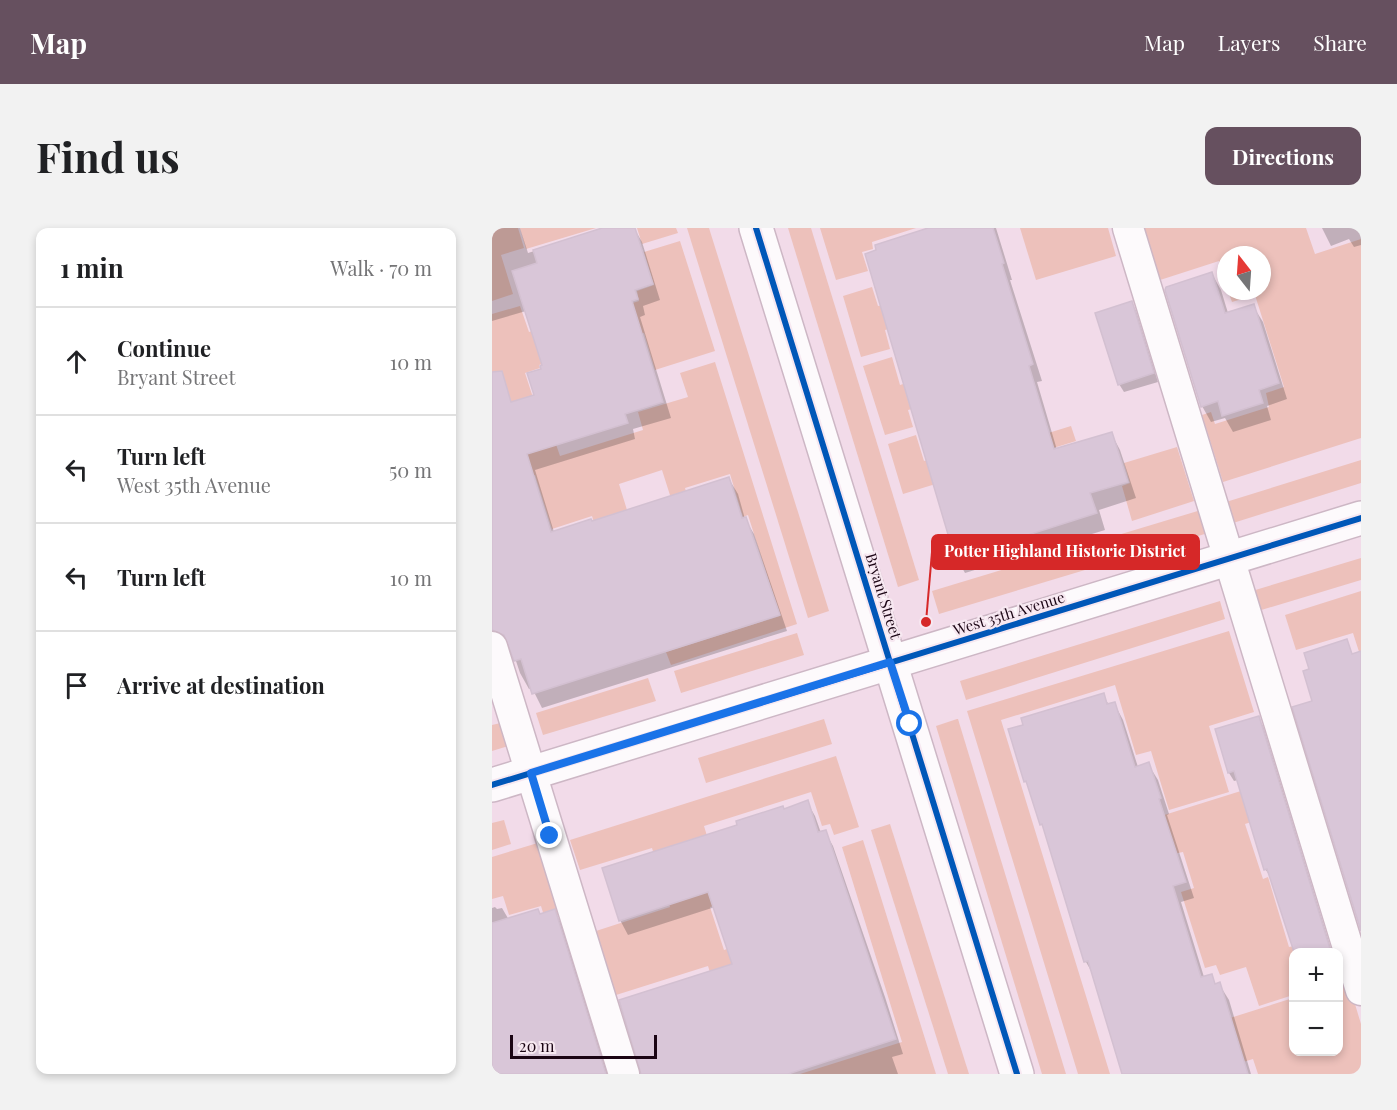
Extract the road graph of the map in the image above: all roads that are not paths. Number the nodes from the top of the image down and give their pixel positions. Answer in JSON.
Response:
{"nodes":[{"id":1,"x":756,"y":228,"type":"edge"},
{"id":2,"x":1128,"y":228,"type":"edge"},
{"id":3,"x":1361,"y":518,"type":"edge"},
{"id":4,"x":1229,"y":559,"type":"junction"},
{"id":5,"x":492,"y":647,"type":"edge"},
{"id":6,"x":890,"y":662,"type":"junction"},
{"id":7,"x":531,"y":773,"type":"junction"},
{"id":8,"x":492,"y":785,"type":"edge"},
{"id":9,"x":1361,"y":990,"type":"edge"},
{"id":10,"x":624,"y":1074,"type":"edge"},
{"id":11,"x":1017,"y":1074,"type":"edge"}],
"edges":[{"from":1,"to":6,"type":"street","name":"Bryant Street"},
{"from":2,"to":4,"type":"lane"},
{"from":3,"to":4,"type":"street","name":"West 35th Avenue"},
{"from":4,"to":6,"type":"street","name":"West 35th Avenue"},
{"from":4,"to":9,"type":"lane"},
{"from":5,"to":7,"type":"lane"},
{"from":6,"to":7,"type":"street","name":"West 35th Avenue"},
{"from":6,"to":11,"type":"street","name":"Bryant Street"},
{"from":7,"to":8,"type":"street","name":"West 35th Avenue"},
{"from":7,"to":10,"type":"lane"}]}
